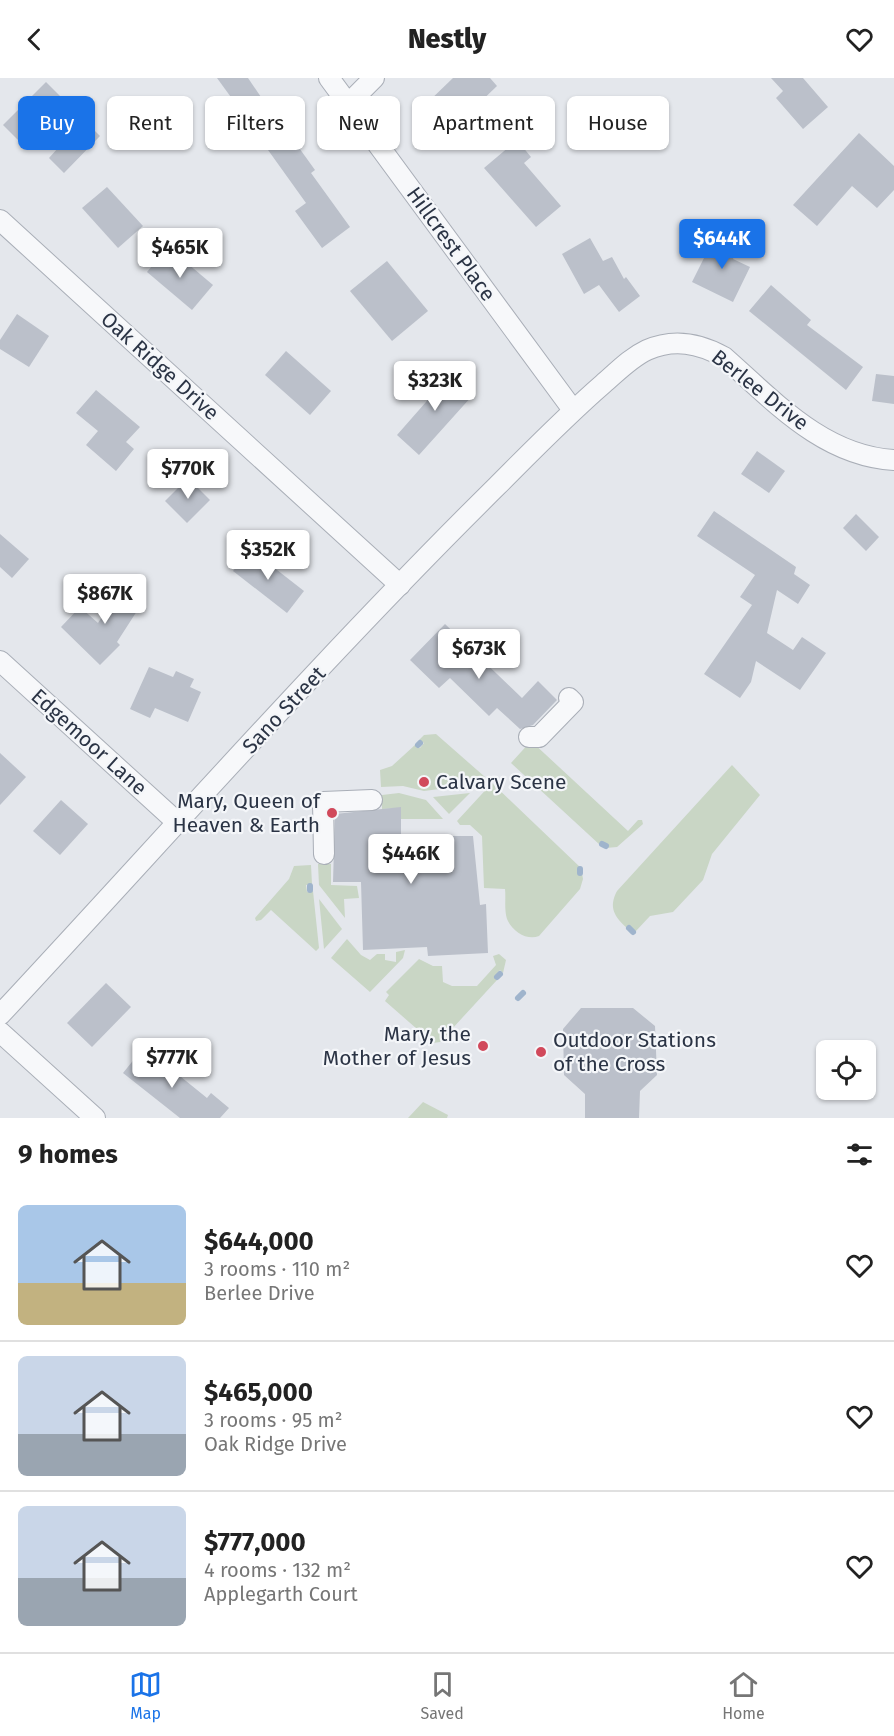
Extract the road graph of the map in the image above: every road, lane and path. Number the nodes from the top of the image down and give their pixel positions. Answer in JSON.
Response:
{"nodes":[{"id":1,"x":329,"y":78,"type":"edge"},
{"id":2,"x":374,"y":78,"type":"edge"},
{"id":3,"x":342,"y":96,"type":"edge"},
{"id":4,"x":356,"y":96,"type":"edge"},
{"id":5,"x":382,"y":150,"type":"edge"},
{"id":6,"x":0,"y":220,"type":"edge"},
{"id":7,"x":573,"y":410,"type":"junction"},
{"id":8,"x":894,"y":460,"type":"edge"},
{"id":9,"x":400,"y":585,"type":"junction"},
{"id":10,"x":0,"y":661,"type":"edge"},
{"id":11,"x":569,"y":698,"type":"dead end"},
{"id":12,"x":529,"y":737,"type":"dead end"},
{"id":13,"x":372,"y":800,"type":"dead end"},
{"id":14,"x":178,"y":823,"type":"junction"},
{"id":15,"x":324,"y":854,"type":"dead end"},
{"id":16,"x":0,"y":1015,"type":"edge"},
{"id":17,"x":0,"y":1032,"type":"edge"},
{"id":18,"x":95,"y":1118,"type":"edge"}],
"edges":[{"from":1,"to":3,"type":"street","name":"Hillcrest Place"},
{"from":2,"to":4,"type":"street"},
{"from":5,"to":7,"type":"street","name":"Hillcrest Place"},
{"from":6,"to":9,"type":"street","name":"Oak Ridge Drive"},
{"from":7,"to":8,"type":"street","name":"Berlee Drive"},
{"from":7,"to":9,"type":"street","name":"Sano Street"},
{"from":9,"to":14,"type":"street","name":"Sano Street"},
{"from":10,"to":14,"type":"street","name":"Edgemoor Lane"},
{"from":11,"to":12,"type":"street"},
{"from":13,"to":15,"type":"street"},
{"from":14,"to":16,"type":"street","name":"Sano Street"},
{"from":17,"to":18,"type":"street"}]}
